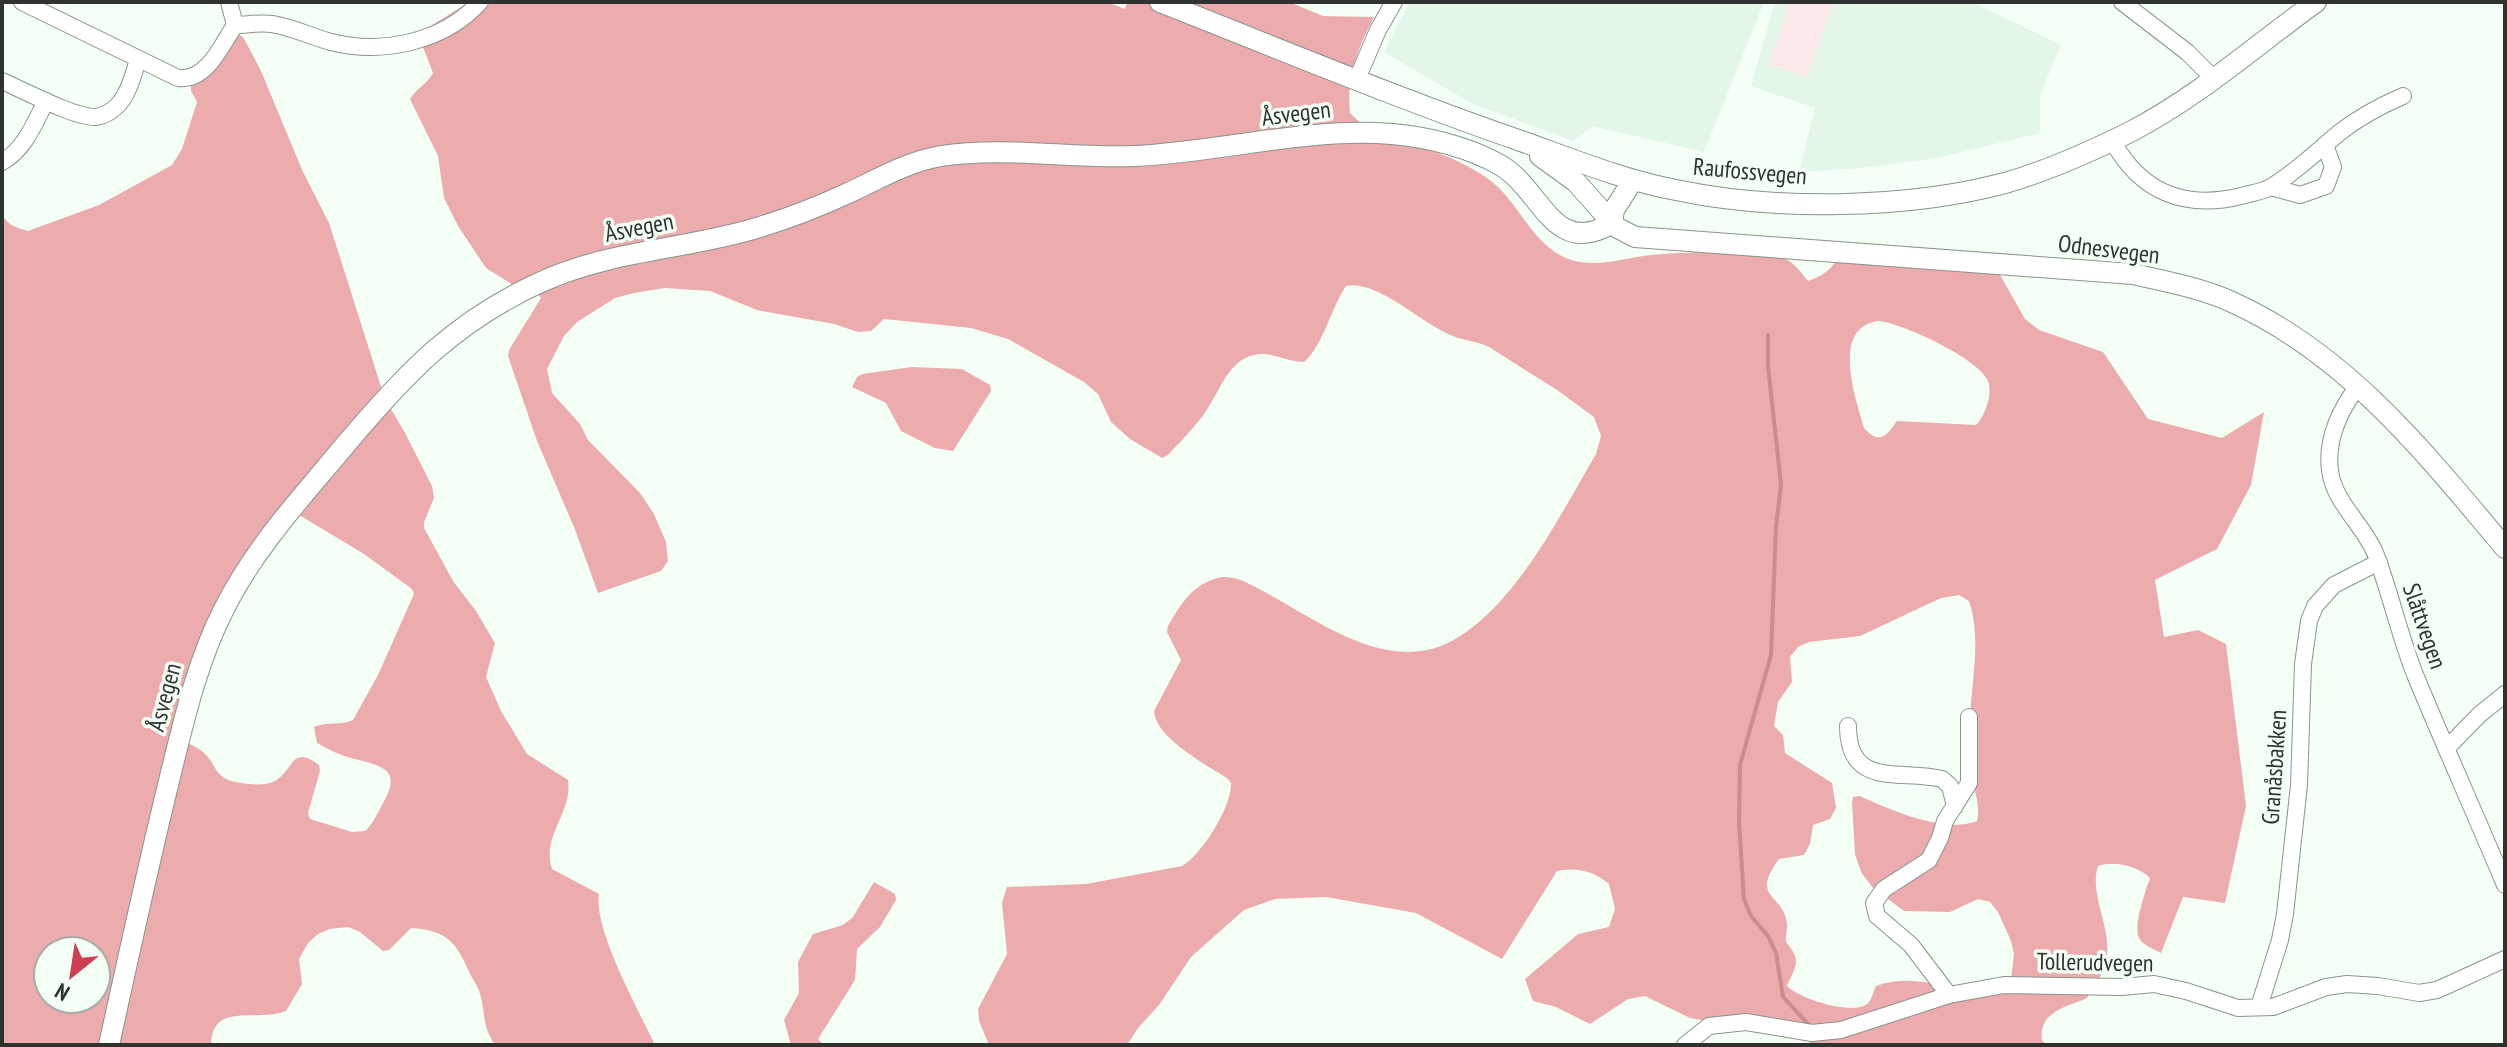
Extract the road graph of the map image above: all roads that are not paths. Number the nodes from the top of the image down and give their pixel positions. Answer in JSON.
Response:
{"nodes":[{"id":1,"x":22,"y":2,"type":"edge"},
{"id":2,"x":229,"y":2,"type":"edge"},
{"id":3,"x":480,"y":2,"type":"edge"},
{"id":4,"x":1160,"y":2,"type":"edge"},
{"id":5,"x":1394,"y":2,"type":"edge"},
{"id":6,"x":2122,"y":2,"type":"edge"},
{"id":7,"x":2316,"y":2,"type":"edge"},
{"id":8,"x":235,"y":25,"type":"junction"},
{"id":9,"x":138,"y":60,"type":"junction"},
{"id":10,"x":1357,"y":79,"type":"junction"},
{"id":11,"x":2215,"y":80,"type":"junction"},
{"id":12,"x":2,"y":81,"type":"edge"},
{"id":13,"x":2403,"y":96,"type":"dead end"},
{"id":14,"x":46,"y":101,"type":"junction"},
{"id":15,"x":1517,"y":140,"type":"junction"},
{"id":16,"x":2112,"y":140,"type":"junction"},
{"id":17,"x":2325,"y":145,"type":"junction"},
{"id":18,"x":2,"y":162,"type":"edge"},
{"id":19,"x":1611,"y":172,"type":"junction"},
{"id":20,"x":1633,"y":180,"type":"junction"},
{"id":21,"x":2271,"y":187,"type":"junction"},
{"id":22,"x":1606,"y":216,"type":"junction"},
{"id":23,"x":2358,"y":386,"type":"junction"},
{"id":24,"x":2505,"y":548,"type":"edge"},
{"id":25,"x":2379,"y":562,"type":"junction"},
{"id":26,"x":2505,"y":694,"type":"edge"},
{"id":27,"x":1969,"y":717,"type":"dead end"},
{"id":28,"x":1848,"y":726,"type":"dead end"},
{"id":29,"x":2447,"y":748,"type":"junction"},
{"id":30,"x":1955,"y":806,"type":"junction"},
{"id":31,"x":2505,"y":885,"type":"edge"},
{"id":32,"x":2505,"y":959,"type":"edge"},
{"id":33,"x":1949,"y":995,"type":"junction"},
{"id":34,"x":2259,"y":1007,"type":"junction"},
{"id":35,"x":109,"y":1045,"type":"edge"},
{"id":36,"x":1685,"y":1045,"type":"edge"}],
"edges":[{"from":1,"to":9,"type":"street"},
{"from":2,"to":8,"type":"street"},
{"from":3,"to":8,"type":"street"},
{"from":4,"to":10,"type":"main road","name":"Raufossvegen"},
{"from":5,"to":10,"type":"street"},
{"from":6,"to":11,"type":"street"},
{"from":7,"to":11,"type":"main road","name":"Raufossvegen"},
{"from":8,"to":9,"type":"street"},
{"from":9,"to":14,"type":"street"},
{"from":10,"to":15,"type":"main road","name":"Raufossvegen"},
{"from":11,"to":16,"type":"main road","name":"Raufossvegen"},
{"from":12,"to":14,"type":"street"},
{"from":13,"to":17,"type":"street"},
{"from":14,"to":18,"type":"street"},
{"from":15,"to":19,"type":"main road","name":"Raufossvegen"},
{"from":15,"to":22,"type":"main road"},
{"from":16,"to":20,"type":"main road","name":"Raufossvegen"},
{"from":16,"to":21,"type":"street"},
{"from":17,"to":21,"type":"street"},
{"from":17,"to":21,"type":"street"},
{"from":19,"to":20,"type":"main road","name":"Raufossvegen"},
{"from":19,"to":22,"type":"main road"},
{"from":20,"to":22,"type":"main road"},
{"from":22,"to":23,"type":"main road","name":"Odnesvegen"},
{"from":22,"to":35,"type":"main road","name":"Åsvegen"},
{"from":23,"to":24,"type":"main road","name":"Odnesvegen"},
{"from":23,"to":25,"type":"street","name":"Slåttvegen"},
{"from":25,"to":29,"type":"street","name":"Slåttvegen"},
{"from":25,"to":34,"type":"street","name":"Granåsbakken"},
{"from":26,"to":29,"type":"street"},
{"from":27,"to":30,"type":"street"},
{"from":28,"to":30,"type":"street"},
{"from":29,"to":31,"type":"street","name":"Slåttvegen"},
{"from":30,"to":33,"type":"street"},
{"from":32,"to":34,"type":"street","name":"Tollerudvegen"},
{"from":33,"to":34,"type":"street","name":"Tollerudvegen"},
{"from":33,"to":36,"type":"street","name":"Tollerudvegen"}]}
